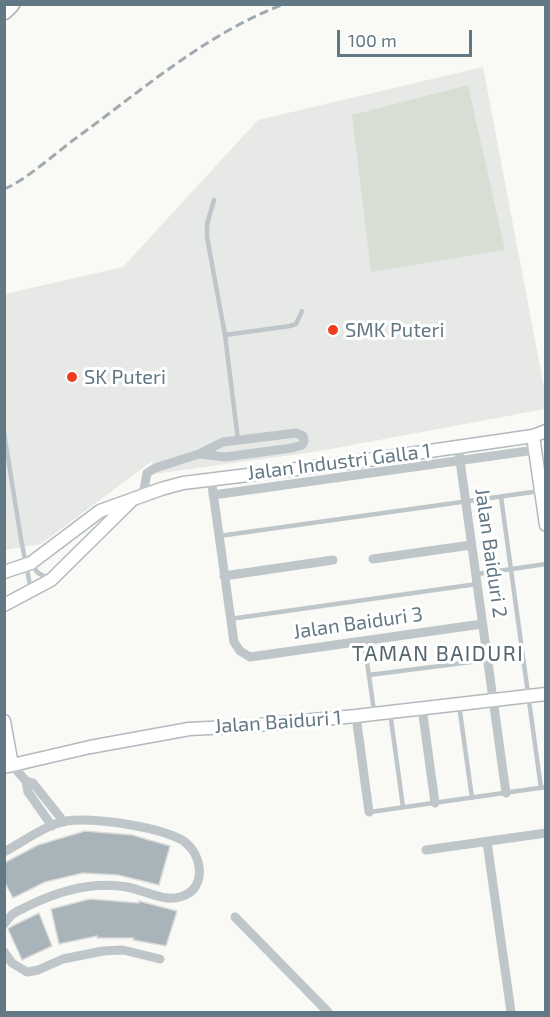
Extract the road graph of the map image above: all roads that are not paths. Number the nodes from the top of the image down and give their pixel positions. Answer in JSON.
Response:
{"nodes":[{"id":1,"x":11,"y":4,"type":"edge"},
{"id":2,"x":4,"y":10,"type":"edge"},
{"id":3,"x":214,"y":200,"type":"dead end"},
{"id":4,"x":302,"y":311,"type":"dead end"},
{"id":5,"x":225,"y":335,"type":"junction"},
{"id":6,"x":546,"y":431,"type":"edge"},
{"id":7,"x":4,"y":433,"type":"edge"},
{"id":8,"x":533,"y":436,"type":"junction"},
{"id":9,"x":238,"y":440,"type":"junction"},
{"id":10,"x":458,"y":446,"type":"junction"},
{"id":11,"x":535,"y":450,"type":"junction"},
{"id":12,"x":199,"y":454,"type":"junction"},
{"id":13,"x":460,"y":461,"type":"junction"},
{"id":14,"x":211,"y":478,"type":"junction"},
{"id":15,"x":541,"y":491,"type":"junction"},
{"id":16,"x":213,"y":495,"type":"junction"},
{"id":17,"x":138,"y":497,"type":"junction"},
{"id":18,"x":501,"y":497,"type":"junction"},
{"id":19,"x":465,"y":502,"type":"junction"},
{"id":20,"x":546,"y":525,"type":"edge"},
{"id":21,"x":219,"y":536,"type":"junction"},
{"id":22,"x":471,"y":545,"type":"junction"},
{"id":23,"x":373,"y":559,"type":"dead end"},
{"id":24,"x":333,"y":560,"type":"dead end"},
{"id":25,"x":29,"y":564,"type":"junction"},
{"id":26,"x":546,"y":564,"type":"edge"},
{"id":27,"x":510,"y":569,"type":"junction"},
{"id":28,"x":4,"y":572,"type":"edge"},
{"id":29,"x":224,"y":576,"type":"junction"},
{"id":30,"x":476,"y":579,"type":"junction"},
{"id":31,"x":51,"y":580,"type":"junction"},
{"id":32,"x":32,"y":591,"type":"junction"},
{"id":33,"x":4,"y":605,"type":"edge"},
{"id":34,"x":230,"y":619,"type":"junction"},
{"id":35,"x":482,"y":624,"type":"junction"},
{"id":36,"x":364,"y":641,"type":"junction"},
{"id":37,"x":488,"y":660,"type":"junction"},
{"id":38,"x":369,"y":675,"type":"junction"},
{"id":39,"x":546,"y":694,"type":"edge"},
{"id":40,"x":528,"y":696,"type":"junction"},
{"id":41,"x":493,"y":700,"type":"junction"},
{"id":42,"x":459,"y":704,"type":"junction"},
{"id":43,"x":422,"y":708,"type":"junction"},
{"id":44,"x":390,"y":712,"type":"junction"},
{"id":45,"x":374,"y":714,"type":"junction"},
{"id":46,"x":356,"y":716,"type":"junction"},
{"id":47,"x":4,"y":721,"type":"edge"},
{"id":48,"x":8,"y":766,"type":"edge"},
{"id":49,"x":26,"y":782,"type":"junction"},
{"id":50,"x":543,"y":788,"type":"edge"},
{"id":51,"x":506,"y":793,"type":"junction"},
{"id":52,"x":472,"y":798,"type":"junction"},
{"id":53,"x":435,"y":803,"type":"junction"},
{"id":54,"x":403,"y":807,"type":"junction"},
{"id":55,"x":369,"y":812,"type":"joint"},
{"id":56,"x":64,"y":822,"type":"junction"},
{"id":57,"x":52,"y":826,"type":"junction"},
{"id":58,"x":546,"y":833,"type":"edge"},
{"id":59,"x":487,"y":842,"type":"junction"},
{"id":60,"x":426,"y":850,"type":"dead end"},
{"id":61,"x":4,"y":852,"type":"edge"},
{"id":62,"x":235,"y":917,"type":"dead end"},
{"id":63,"x":4,"y":924,"type":"edge"},
{"id":64,"x":4,"y":952,"type":"edge"},
{"id":65,"x":160,"y":959,"type":"dead end"},
{"id":66,"x":328,"y":1012,"type":"edge"},
{"id":67,"x":511,"y":1012,"type":"edge"}],
"edges":[{"from":1,"to":2,"type":"highway"},
{"from":3,"to":5,"type":"lane"},
{"from":4,"to":5,"type":"lane"},
{"from":5,"to":9,"type":"lane"},
{"from":6,"to":8,"type":"main road","name":"Jalan Industri Galla 1"},
{"from":7,"to":25,"type":"lane"},
{"from":8,"to":10,"type":"main road","name":"Jalan Industri Galla 1"},
{"from":8,"to":11,"type":"main road"},
{"from":9,"to":12,"type":"street"},
{"from":9,"to":12,"type":"street"},
{"from":10,"to":13,"type":"street","name":"Jalan Baiduri 2"},
{"from":10,"to":14,"type":"main road","name":"Jalan Industri Galla 1"},
{"from":11,"to":13,"type":"street"},
{"from":11,"to":15,"type":"main road"},
{"from":12,"to":17,"type":"street"},
{"from":13,"to":16,"type":"street"},
{"from":13,"to":19,"type":"street","name":"Jalan Baiduri 2"},
{"from":14,"to":16,"type":"street"},
{"from":14,"to":17,"type":"main road","name":"Jalan Industri Galla 1"},
{"from":15,"to":18,"type":"lane"},
{"from":15,"to":20,"type":"main road"},
{"from":16,"to":21,"type":"street"},
{"from":17,"to":25,"type":"main road","name":"Jalan Industri Galla 1"},
{"from":17,"to":31,"type":"main road"},
{"from":18,"to":19,"type":"lane"},
{"from":18,"to":27,"type":"lane"},
{"from":19,"to":21,"type":"lane"},
{"from":19,"to":22,"type":"street","name":"Jalan Baiduri 2"},
{"from":21,"to":29,"type":"street"},
{"from":22,"to":23,"type":"street"},
{"from":22,"to":30,"type":"street","name":"Jalan Baiduri 2"},
{"from":24,"to":29,"type":"street"},
{"from":25,"to":28,"type":"main road"},
{"from":25,"to":31,"type":"lane"},
{"from":25,"to":32,"type":"lane"},
{"from":26,"to":27,"type":"lane"},
{"from":27,"to":30,"type":"lane"},
{"from":27,"to":40,"type":"lane"},
{"from":29,"to":34,"type":"street"},
{"from":30,"to":34,"type":"lane"},
{"from":30,"to":35,"type":"street","name":"Jalan Baiduri 2"},
{"from":31,"to":32,"type":"main road"},
{"from":32,"to":33,"type":"main road"},
{"from":34,"to":36,"type":"street","name":"Jalan Baiduri 3"},
{"from":35,"to":36,"type":"street","name":"Jalan Baiduri 3"},
{"from":35,"to":37,"type":"street","name":"Jalan Baiduri 2"},
{"from":36,"to":38,"type":"lane"},
{"from":37,"to":38,"type":"lane"},
{"from":37,"to":41,"type":"street","name":"Jalan Baiduri 2"},
{"from":38,"to":45,"type":"lane"},
{"from":39,"to":40,"type":"main road","name":"Jalan Baiduri 1"},
{"from":40,"to":41,"type":"main road","name":"Jalan Baiduri 1"},
{"from":40,"to":50,"type":"lane"},
{"from":41,"to":42,"type":"main road","name":"Jalan Baiduri 1"},
{"from":41,"to":51,"type":"street","name":"Jalan Baiduri 2"},
{"from":42,"to":43,"type":"main road","name":"Jalan Baiduri 1"},
{"from":42,"to":52,"type":"lane"},
{"from":43,"to":44,"type":"main road","name":"Jalan Baiduri 1"},
{"from":43,"to":53,"type":"street"},
{"from":44,"to":45,"type":"main road","name":"Jalan Baiduri 1"},
{"from":44,"to":54,"type":"lane"},
{"from":45,"to":46,"type":"main road","name":"Jalan Baiduri 1"},
{"from":46,"to":48,"type":"main road","name":"Jalan Baiduri 1"},
{"from":46,"to":55,"type":"street"},
{"from":47,"to":48,"type":"main road"},
{"from":48,"to":49,"type":"street"},
{"from":49,"to":56,"type":"street"},
{"from":49,"to":57,"type":"street"},
{"from":50,"to":51,"type":"lane"},
{"from":51,"to":52,"type":"lane"},
{"from":52,"to":53,"type":"lane"},
{"from":53,"to":54,"type":"lane"},
{"from":54,"to":55,"type":"lane"},
{"from":56,"to":57,"type":"street"},
{"from":56,"to":63,"type":"street"},
{"from":57,"to":61,"type":"street"},
{"from":58,"to":59,"type":"street"},
{"from":59,"to":60,"type":"street"},
{"from":59,"to":67,"type":"street"},
{"from":62,"to":66,"type":"street"},
{"from":64,"to":65,"type":"street"}]}
